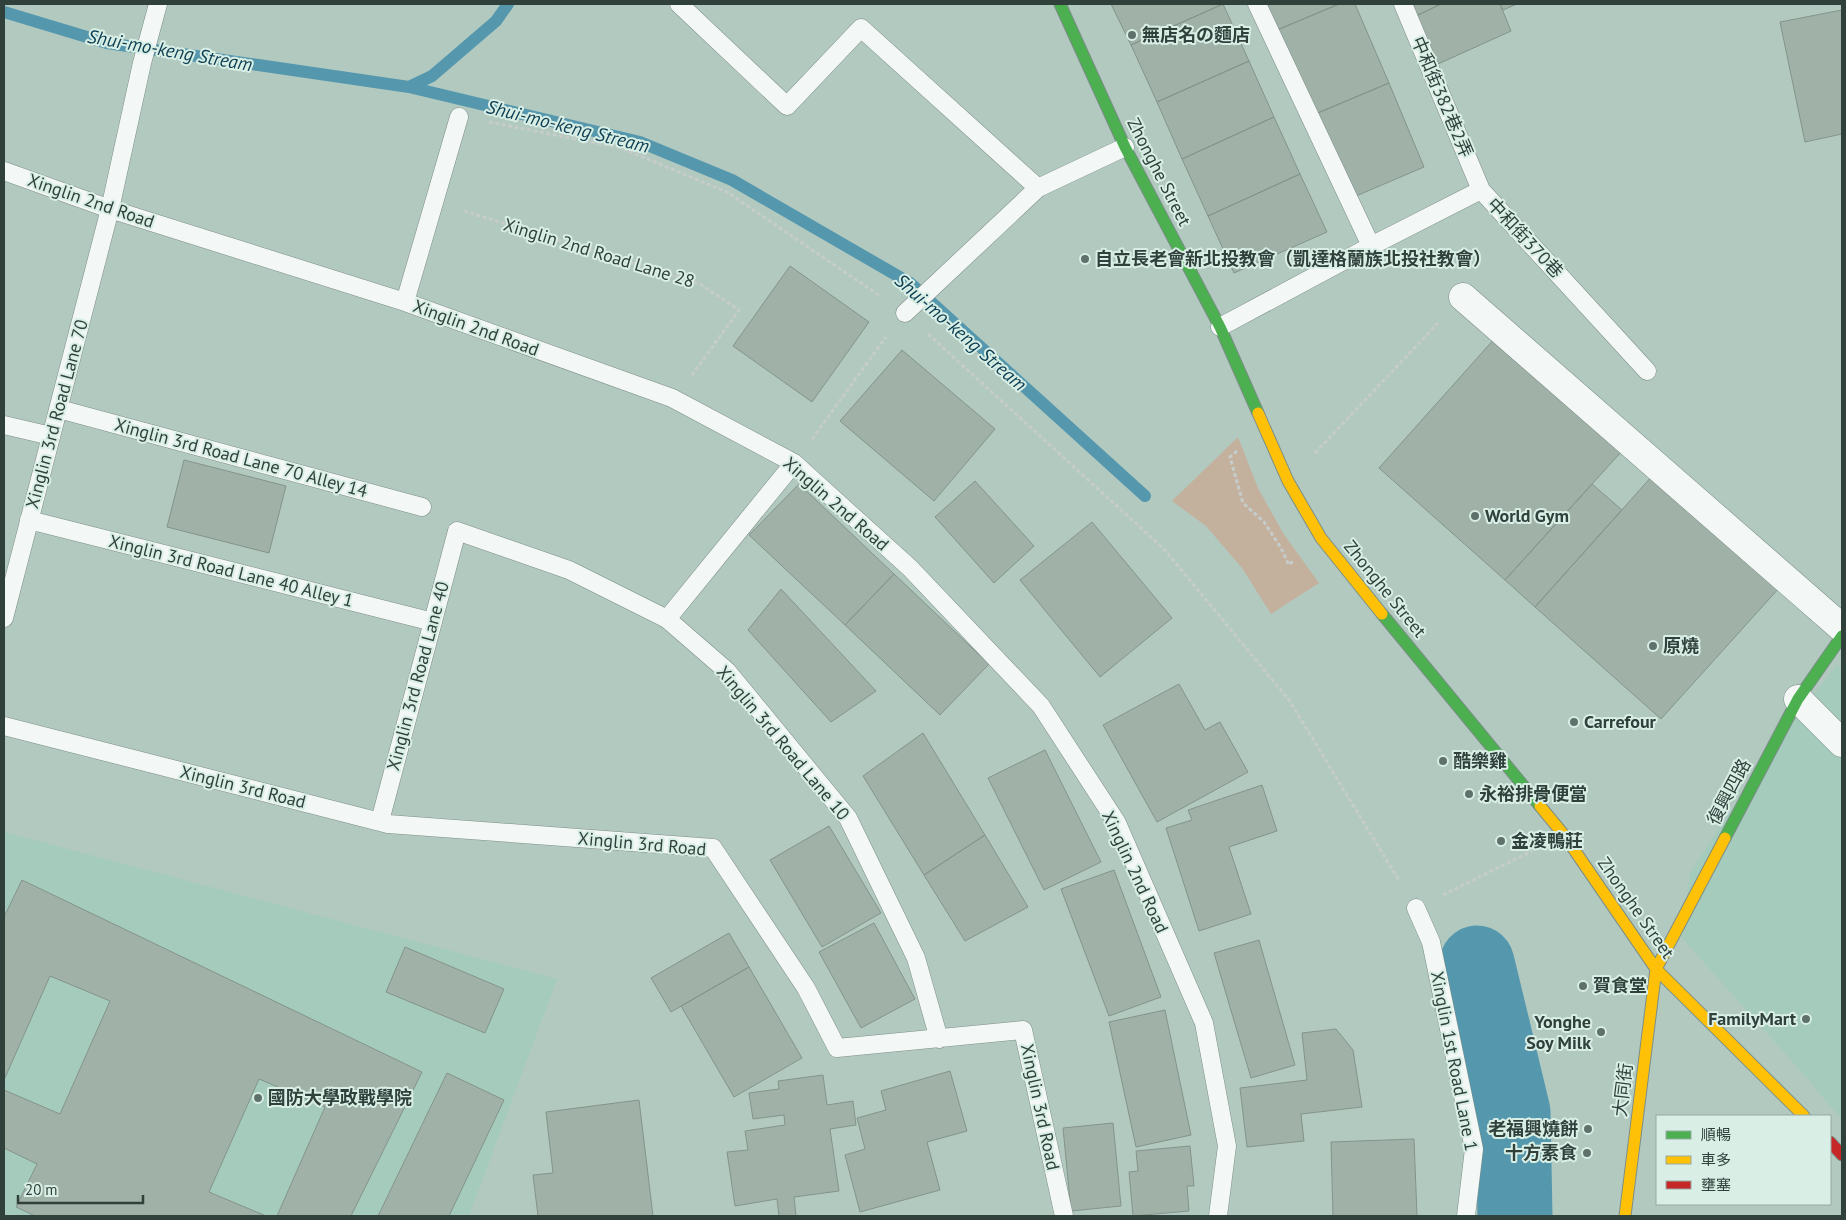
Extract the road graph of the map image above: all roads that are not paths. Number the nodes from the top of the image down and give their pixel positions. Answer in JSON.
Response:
{"nodes":[{"id":1,"x":158,"y":4,"type":"edge"},
{"id":2,"x":678,"y":4,"type":"edge"},
{"id":3,"x":1060,"y":4,"type":"edge"},
{"id":4,"x":1258,"y":4,"type":"edge"},
{"id":5,"x":1402,"y":4,"type":"edge"},
{"id":6,"x":459,"y":117,"type":"road end"},
{"id":7,"x":1125,"y":147,"type":"junction"},
{"id":8,"x":4,"y":172,"type":"edge"},
{"id":9,"x":1038,"y":188,"type":"junction"},
{"id":10,"x":1480,"y":190,"type":"junction"},
{"id":11,"x":110,"y":209,"type":"junction"},
{"id":12,"x":1371,"y":246,"type":"junction"},
{"id":13,"x":1463,"y":297,"type":"road end"},
{"id":14,"x":405,"y":302,"type":"junction"},
{"id":15,"x":904,"y":312,"type":"road end"},
{"id":16,"x":1220,"y":327,"type":"junction"},
{"id":17,"x":1647,"y":371,"type":"dead end"},
{"id":18,"x":59,"y":409,"type":"junction"},
{"id":19,"x":4,"y":425,"type":"edge"},
{"id":20,"x":51,"y":436,"type":"junction"},
{"id":21,"x":794,"y":463,"type":"junction"},
{"id":22,"x":422,"y":507,"type":"dead end"},
{"id":23,"x":29,"y":520,"type":"junction"},
{"id":24,"x":457,"y":531,"type":"joint"},
{"id":25,"x":4,"y":618,"type":"edge"},
{"id":26,"x":667,"y":618,"type":"junction"},
{"id":27,"x":433,"y":622,"type":"junction"},
{"id":28,"x":1842,"y":628,"type":"edge"},
{"id":29,"x":1842,"y":636,"type":"edge"},
{"id":30,"x":1798,"y":699,"type":"junction"},
{"id":31,"x":4,"y":726,"type":"edge"},
{"id":32,"x":1842,"y":744,"type":"edge"},
{"id":33,"x":380,"y":821,"type":"junction"},
{"id":34,"x":1416,"y":908,"type":"road end"},
{"id":35,"x":1656,"y":969,"type":"junction"},
{"id":36,"x":939,"y":1039,"type":"junction"},
{"id":37,"x":1803,"y":1115,"type":"edge"},
{"id":38,"x":1064,"y":1216,"type":"edge"},
{"id":39,"x":1218,"y":1216,"type":"edge"},
{"id":40,"x":1466,"y":1216,"type":"edge"},
{"id":41,"x":1625,"y":1216,"type":"edge"}],
"edges":[{"from":1,"to":11,"type":"lane","name":"Xinglin 3rd Road Lane 70"},
{"from":2,"to":9,"type":"lane"},
{"from":3,"to":7,"type":"street","name":"Zhonghe Street"},
{"from":4,"to":12,"type":"lane"},
{"from":5,"to":10,"type":"lane","name":"中和街382巷2弄"},
{"from":6,"to":14,"type":"lane"},
{"from":7,"to":9,"type":"lane"},
{"from":7,"to":16,"type":"street","name":"Zhonghe Street"},
{"from":8,"to":11,"type":"lane","name":"Xinglin 2nd Road"},
{"from":9,"to":15,"type":"lane"},
{"from":10,"to":12,"type":"lane","name":"中和街370巷"},
{"from":10,"to":17,"type":"lane","name":"中和街370巷"},
{"from":11,"to":14,"type":"lane","name":"Xinglin 2nd Road"},
{"from":11,"to":18,"type":"lane","name":"Xinglin 3rd Road Lane 70"},
{"from":12,"to":16,"type":"lane","name":"中和街370巷"},
{"from":13,"to":28,"type":"street"},
{"from":14,"to":21,"type":"lane","name":"Xinglin 2nd Road"},
{"from":16,"to":35,"type":"street","name":"Zhonghe Street"},
{"from":18,"to":20,"type":"lane","name":"Xinglin 3rd Road Lane 70"},
{"from":18,"to":22,"type":"lane","name":"Xinglin 3rd Road Lane 70 Alley 14"},
{"from":19,"to":20,"type":"lane"},
{"from":20,"to":23,"type":"lane","name":"Xinglin 3rd Road Lane 70"},
{"from":21,"to":26,"type":"lane"},
{"from":21,"to":39,"type":"lane","name":"Xinglin 2nd Road"},
{"from":23,"to":25,"type":"lane","name":"Xinglin 3rd Road Lane 70"},
{"from":23,"to":27,"type":"lane","name":"Xinglin 3rd Road Lane 40 Alley 1"},
{"from":24,"to":26,"type":"lane","name":"Xinglin 3rd Road Lane 10"},
{"from":24,"to":27,"type":"lane","name":"Xinglin 3rd Road Lane 40"},
{"from":26,"to":36,"type":"lane","name":"Xinglin 3rd Road Lane 10"},
{"from":27,"to":33,"type":"lane","name":"Xinglin 3rd Road Lane 40"},
{"from":29,"to":30,"type":"street","name":"復興四路"},
{"from":30,"to":32,"type":"street"},
{"from":30,"to":35,"type":"street","name":"復興四路"},
{"from":31,"to":33,"type":"lane","name":"Xinglin 3rd Road"},
{"from":33,"to":36,"type":"lane","name":"Xinglin 3rd Road"},
{"from":34,"to":40,"type":"lane","name":"Xinglin 1st Road Lane 1"},
{"from":35,"to":37,"type":"street","name":"Zhonghe Street"},
{"from":35,"to":41,"type":"street","name":"大同街"},
{"from":36,"to":38,"type":"lane","name":"Xinglin 3rd Road"}]}
